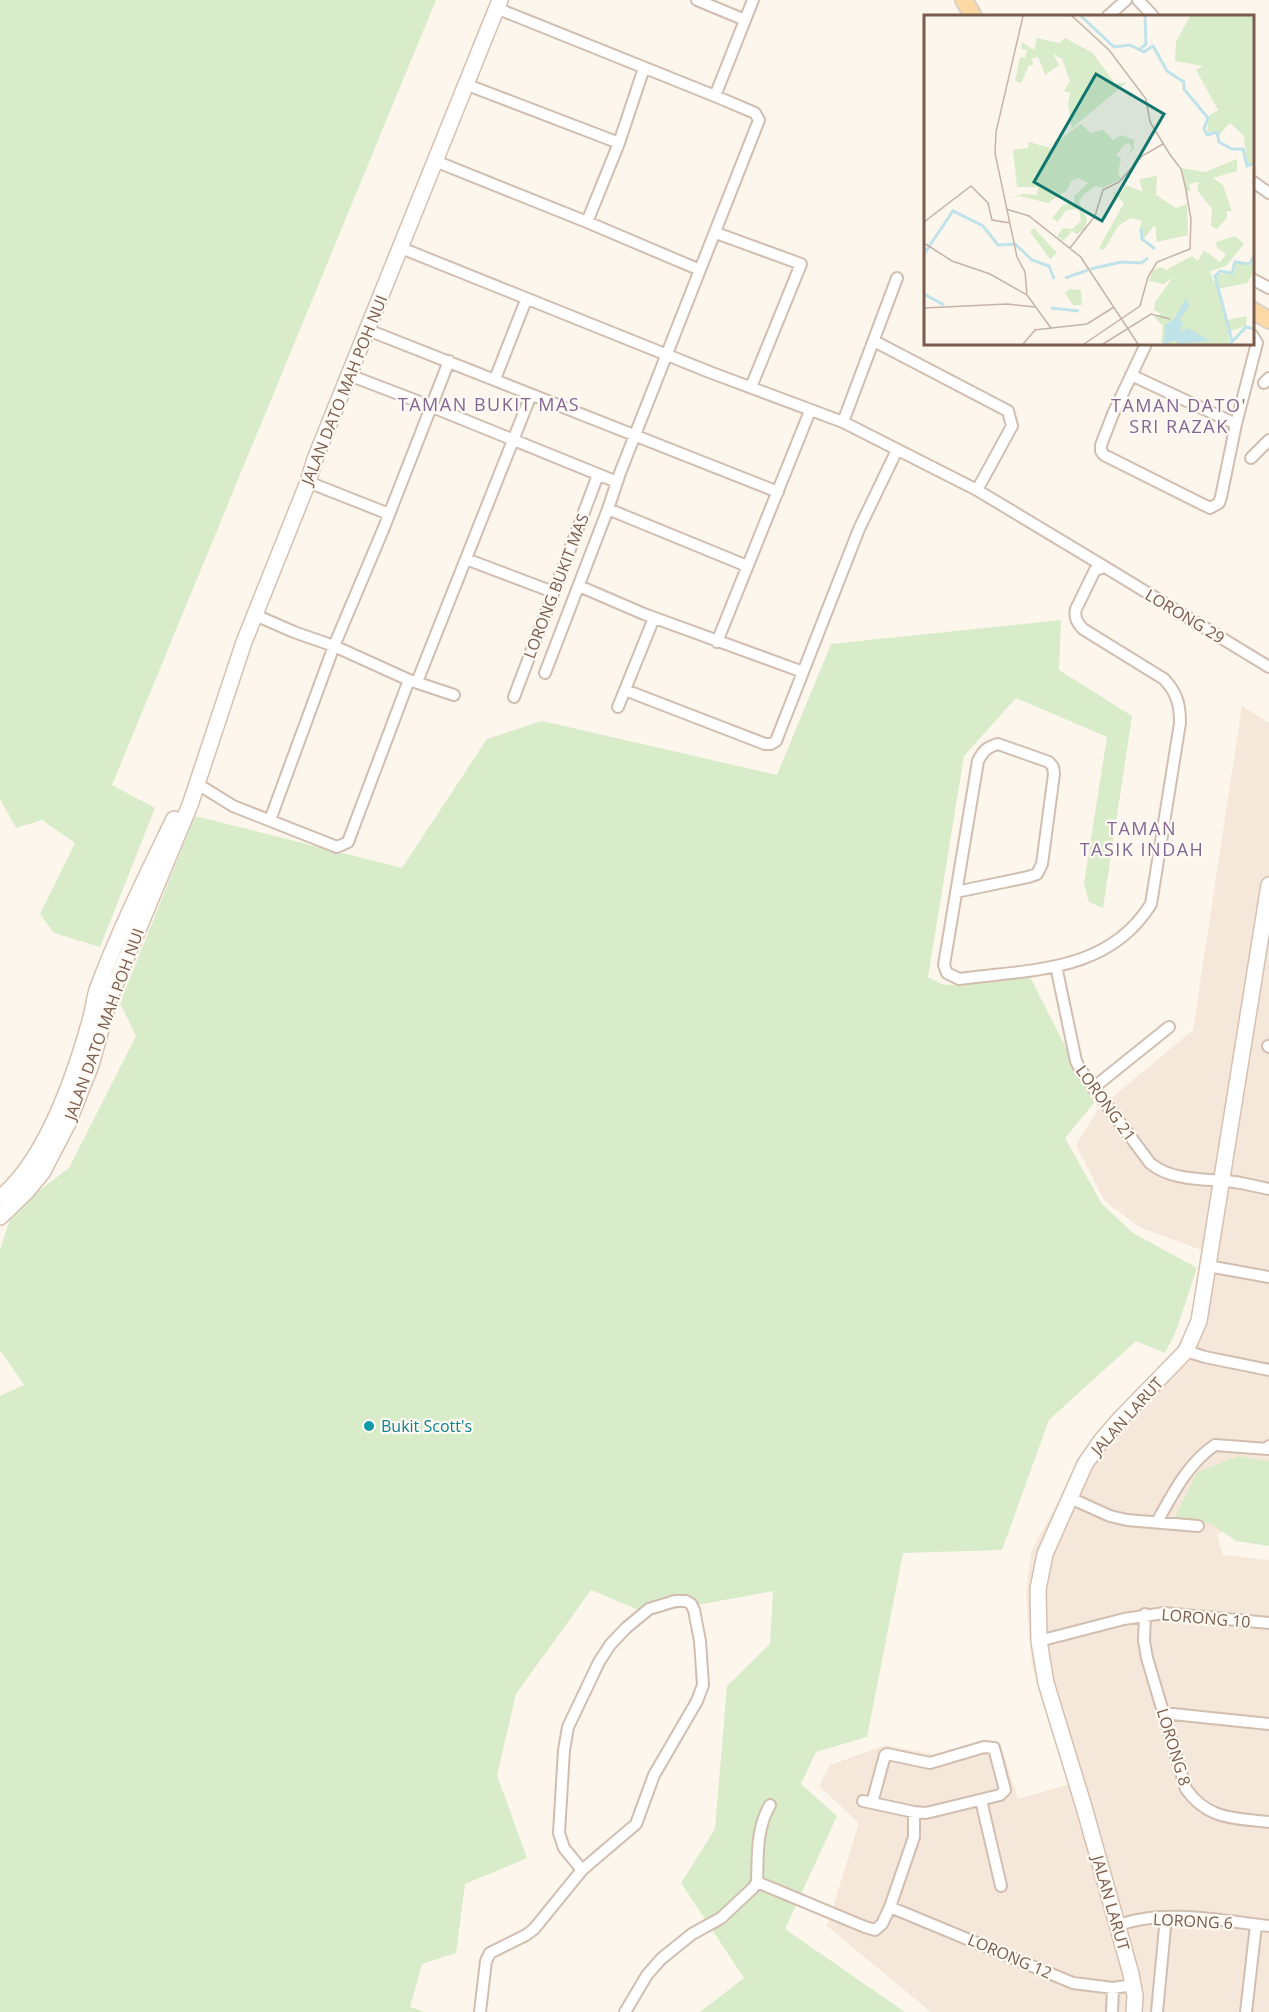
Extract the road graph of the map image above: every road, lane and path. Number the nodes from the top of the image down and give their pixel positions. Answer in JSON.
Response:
{"nodes":[{"id":1,"x":697,"y":0,"type":"edge"},
{"id":2,"x":753,"y":0,"type":"edge"},
{"id":3,"x":964,"y":0,"type":"edge"},
{"id":4,"x":1126,"y":0,"type":"edge"},
{"id":5,"x":1138,"y":0,"type":"edge"},
{"id":6,"x":498,"y":4,"type":"edge"},
{"id":7,"x":972,"y":15,"type":"edge"},
{"id":8,"x":1109,"y":15,"type":"edge"},
{"id":9,"x":1152,"y":15,"type":"edge"},
{"id":10,"x":745,"y":20,"type":"junction"},
{"id":11,"x":644,"y":68,"type":"junction"},
{"id":12,"x":465,"y":84,"type":"junction"},
{"id":13,"x":715,"y":96,"type":"junction"},
{"id":14,"x":619,"y":143,"type":"junction"},
{"id":15,"x":435,"y":161,"type":"junction"},
{"id":16,"x":1254,"y":182,"type":"edge"},
{"id":17,"x":1269,"y":193,"type":"edge"},
{"id":18,"x":587,"y":222,"type":"junction"},
{"id":19,"x":716,"y":233,"type":"junction"},
{"id":20,"x":401,"y":248,"type":"junction"},
{"id":21,"x":700,"y":270,"type":"junction"},
{"id":22,"x":897,"y":278,"type":"dead end"},
{"id":23,"x":1254,"y":280,"type":"edge"},
{"id":24,"x":1269,"y":288,"type":"edge"},
{"id":25,"x":526,"y":300,"type":"junction"},
{"id":26,"x":1260,"y":315,"type":"edge"},
{"id":27,"x":1254,"y":329,"type":"edge"},
{"id":28,"x":368,"y":330,"type":"junction"},
{"id":29,"x":1254,"y":337,"type":"edge"},
{"id":30,"x":874,"y":341,"type":"junction"},
{"id":31,"x":1146,"y":345,"type":"edge"},
{"id":32,"x":668,"y":355,"type":"junction"},
{"id":33,"x":449,"y":361,"type":"junction"},
{"id":34,"x":349,"y":375,"type":"junction"},
{"id":35,"x":1131,"y":375,"type":"junction"},
{"id":36,"x":495,"y":379,"type":"junction"},
{"id":37,"x":751,"y":387,"type":"junction"},
{"id":38,"x":531,"y":395,"type":"junction"},
{"id":39,"x":430,"y":406,"type":"junction"},
{"id":40,"x":810,"y":411,"type":"junction"},
{"id":41,"x":843,"y":422,"type":"junction"},
{"id":42,"x":1236,"y":424,"type":"junction"},
{"id":43,"x":635,"y":435,"type":"junction"},
{"id":44,"x":1269,"y":440,"type":"edge"},
{"id":45,"x":514,"y":441,"type":"junction"},
{"id":46,"x":897,"y":450,"type":"junction"},
{"id":47,"x":1251,"y":458,"type":"dead end"},
{"id":48,"x":598,"y":475,"type":"junction"},
{"id":49,"x":308,"y":482,"type":"junction"},
{"id":50,"x":617,"y":482,"type":"junction"},
{"id":51,"x":977,"y":490,"type":"junction"},
{"id":52,"x":778,"y":492,"type":"junction"},
{"id":53,"x":608,"y":509,"type":"junction"},
{"id":54,"x":389,"y":514,"type":"junction"},
{"id":55,"x":466,"y":559,"type":"junction"},
{"id":56,"x":747,"y":566,"type":"junction"},
{"id":57,"x":1102,"y":567,"type":"junction"},
{"id":58,"x":579,"y":586,"type":"junction"},
{"id":59,"x":553,"y":592,"type":"junction"},
{"id":60,"x":255,"y":615,"type":"junction"},
{"id":61,"x":654,"y":618,"type":"junction"},
{"id":62,"x":717,"y":642,"type":"junction"},
{"id":63,"x":334,"y":646,"type":"junction"},
{"id":64,"x":1269,"y":667,"type":"edge"},
{"id":65,"x":803,"y":672,"type":"junction"},
{"id":66,"x":545,"y":673,"type":"dead end"},
{"id":67,"x":413,"y":681,"type":"junction"},
{"id":68,"x":625,"y":690,"type":"junction"},
{"id":69,"x":454,"y":694,"type":"dead end"},
{"id":70,"x":514,"y":698,"type":"dead end"},
{"id":71,"x":618,"y":707,"type":"dead end"},
{"id":72,"x":196,"y":783,"type":"junction"},
{"id":73,"x":270,"y":820,"type":"junction"},
{"id":74,"x":1269,"y":885,"type":"edge"},
{"id":75,"x":956,"y":892,"type":"junction"},
{"id":76,"x":1266,"y":934,"type":"edge"},
{"id":77,"x":1056,"y":966,"type":"junction"},
{"id":78,"x":1169,"y":1027,"type":"dead end"},
{"id":79,"x":1094,"y":1088,"type":"junction"},
{"id":80,"x":1221,"y":1181,"type":"junction"},
{"id":81,"x":1269,"y":1189,"type":"edge"},
{"id":82,"x":0,"y":1198,"type":"edge"},
{"id":83,"x":0,"y":1217,"type":"edge"},
{"id":84,"x":1208,"y":1266,"type":"junction"},
{"id":85,"x":1269,"y":1277,"type":"edge"},
{"id":86,"x":1186,"y":1351,"type":"junction"},
{"id":87,"x":1269,"y":1370,"type":"edge"},
{"id":88,"x":1269,"y":1448,"type":"edge"},
{"id":89,"x":1070,"y":1498,"type":"junction"},
{"id":90,"x":1157,"y":1522,"type":"junction"},
{"id":91,"x":1198,"y":1526,"type":"dead end"},
{"id":92,"x":1145,"y":1614,"type":"junction"},
{"id":93,"x":1269,"y":1623,"type":"edge"},
{"id":94,"x":1039,"y":1641,"type":"junction"},
{"id":95,"x":1163,"y":1713,"type":"junction"},
{"id":96,"x":1269,"y":1724,"type":"edge"},
{"id":97,"x":981,"y":1800,"type":"junction"},
{"id":98,"x":770,"y":1805,"type":"dead end"},
{"id":99,"x":914,"y":1812,"type":"junction"},
{"id":100,"x":1269,"y":1822,"type":"edge"},
{"id":101,"x":582,"y":1870,"type":"junction"},
{"id":102,"x":757,"y":1882,"type":"junction"},
{"id":103,"x":1001,"y":1886,"type":"dead end"},
{"id":104,"x":890,"y":1907,"type":"junction"},
{"id":105,"x":1166,"y":1917,"type":"junction"},
{"id":106,"x":1256,"y":1925,"type":"junction"},
{"id":107,"x":1117,"y":1926,"type":"junction"},
{"id":108,"x":1269,"y":1926,"type":"edge"},
{"id":109,"x":1134,"y":1985,"type":"junction"},
{"id":110,"x":1113,"y":1988,"type":"junction"},
{"id":111,"x":480,"y":2012,"type":"edge"},
{"id":112,"x":626,"y":2012,"type":"edge"},
{"id":113,"x":1112,"y":2012,"type":"edge"},
{"id":114,"x":1134,"y":2012,"type":"edge"},
{"id":115,"x":1157,"y":2012,"type":"edge"},
{"id":116,"x":1246,"y":2012,"type":"edge"}],
"edges":[{"from":1,"to":10,"type":"street"},
{"from":2,"to":10,"type":"street"},
{"from":3,"to":7,"type":"main road"},
{"from":4,"to":8,"type":"street"},
{"from":5,"to":9,"type":"street"},
{"from":6,"to":11,"type":"street"},
{"from":6,"to":12,"type":"street","name":"JALAN DATO MAH POH NUI"},
{"from":10,"to":13,"type":"street"},
{"from":11,"to":13,"type":"street"},
{"from":11,"to":14,"type":"street"},
{"from":12,"to":14,"type":"street"},
{"from":12,"to":15,"type":"street","name":"JALAN DATO MAH POH NUI"},
{"from":13,"to":19,"type":"street"},
{"from":14,"to":18,"type":"street"},
{"from":15,"to":18,"type":"street"},
{"from":15,"to":20,"type":"street","name":"JALAN DATO MAH POH NUI"},
{"from":16,"to":17,"type":"street"},
{"from":18,"to":21,"type":"street"},
{"from":19,"to":21,"type":"street"},
{"from":19,"to":37,"type":"street"},
{"from":20,"to":25,"type":"street","name":"LORONG 29"},
{"from":20,"to":28,"type":"street","name":"JALAN DATO MAH POH NUI"},
{"from":21,"to":32,"type":"street"},
{"from":22,"to":30,"type":"street"},
{"from":23,"to":24,"type":"street"},
{"from":25,"to":32,"type":"street","name":"LORONG 29"},
{"from":25,"to":36,"type":"street"},
{"from":26,"to":27,"type":"street"},
{"from":28,"to":33,"type":"street"},
{"from":28,"to":34,"type":"street","name":"JALAN DATO MAH POH NUI"},
{"from":29,"to":42,"type":"street"},
{"from":30,"to":41,"type":"street"},
{"from":30,"to":51,"type":"street"},
{"from":31,"to":35,"type":"street"},
{"from":32,"to":37,"type":"street","name":"LORONG 29"},
{"from":32,"to":43,"type":"street"},
{"from":33,"to":36,"type":"street"},
{"from":33,"to":39,"type":"street"},
{"from":34,"to":39,"type":"street"},
{"from":34,"to":49,"type":"street","name":"JALAN DATO MAH POH NUI"},
{"from":35,"to":42,"type":"street"},
{"from":35,"to":42,"type":"street"},
{"from":36,"to":38,"type":"street"},
{"from":37,"to":40,"type":"street","name":"LORONG 29"},
{"from":38,"to":43,"type":"street"},
{"from":38,"to":45,"type":"street"},
{"from":39,"to":45,"type":"street"},
{"from":39,"to":54,"type":"street"},
{"from":40,"to":41,"type":"street","name":"LORONG 29"},
{"from":40,"to":52,"type":"street"},
{"from":41,"to":46,"type":"street","name":"LORONG 29"},
{"from":43,"to":50,"type":"street"},
{"from":43,"to":52,"type":"street"},
{"from":44,"to":47,"type":"street"},
{"from":45,"to":48,"type":"street"},
{"from":45,"to":55,"type":"street"},
{"from":46,"to":51,"type":"street","name":"LORONG 29"},
{"from":46,"to":65,"type":"street"},
{"from":48,"to":50,"type":"street"},
{"from":48,"to":59,"type":"street","name":"LORONG BUKIT MAS"},
{"from":49,"to":54,"type":"street"},
{"from":49,"to":60,"type":"street","name":"JALAN DATO MAH POH NUI"},
{"from":50,"to":53,"type":"street"},
{"from":51,"to":57,"type":"street","name":"LORONG 29"},
{"from":52,"to":56,"type":"street"},
{"from":53,"to":56,"type":"street"},
{"from":53,"to":58,"type":"street"},
{"from":54,"to":63,"type":"street"},
{"from":55,"to":59,"type":"street"},
{"from":55,"to":67,"type":"street"},
{"from":56,"to":62,"type":"street"},
{"from":57,"to":64,"type":"street","name":"LORONG 29"},
{"from":57,"to":77,"type":"street"},
{"from":58,"to":61,"type":"street"},
{"from":58,"to":66,"type":"street"},
{"from":59,"to":70,"type":"street","name":"LORONG BUKIT MAS"},
{"from":60,"to":63,"type":"street"},
{"from":60,"to":72,"type":"street","name":"JALAN DATO MAH POH NUI"},
{"from":61,"to":62,"type":"street"},
{"from":61,"to":68,"type":"street"},
{"from":62,"to":65,"type":"street"},
{"from":63,"to":67,"type":"street"},
{"from":63,"to":73,"type":"street"},
{"from":65,"to":68,"type":"street"},
{"from":67,"to":69,"type":"street"},
{"from":67,"to":73,"type":"street"},
{"from":68,"to":71,"type":"street"},
{"from":72,"to":73,"type":"street"},
{"from":72,"to":82,"type":"street","name":"JALAN DATO MAH POH NUI"},
{"from":72,"to":83,"type":"street","name":"JALAN DATO MAH POH NUI"},
{"from":74,"to":76,"type":"street","name":"JALAN LARUT"},
{"from":75,"to":75,"type":"street"},
{"from":75,"to":77,"type":"street"},
{"from":76,"to":80,"type":"street","name":"JALAN LARUT"},
{"from":77,"to":79,"type":"street","name":"LORONG 21"},
{"from":78,"to":79,"type":"street"},
{"from":79,"to":80,"type":"street","name":"LORONG 21"},
{"from":80,"to":81,"type":"street","name":"LORONG 21"},
{"from":80,"to":84,"type":"street","name":"JALAN LARUT"},
{"from":84,"to":85,"type":"street"},
{"from":84,"to":86,"type":"street","name":"JALAN LARUT"},
{"from":86,"to":87,"type":"street"},
{"from":86,"to":89,"type":"street","name":"JALAN LARUT"},
{"from":88,"to":90,"type":"street"},
{"from":89,"to":90,"type":"street"},
{"from":89,"to":94,"type":"street","name":"JALAN LARUT"},
{"from":90,"to":91,"type":"street"},
{"from":92,"to":93,"type":"street","name":"LORONG 10"},
{"from":92,"to":94,"type":"street","name":"LORONG 10"},
{"from":92,"to":95,"type":"street","name":"LORONG 8"},
{"from":94,"to":107,"type":"street","name":"JALAN LARUT"},
{"from":95,"to":96,"type":"street"},
{"from":95,"to":100,"type":"street","name":"LORONG 8"},
{"from":97,"to":99,"type":"street"},
{"from":97,"to":99,"type":"street"},
{"from":97,"to":103,"type":"street"},
{"from":98,"to":102,"type":"street"},
{"from":99,"to":104,"type":"street"},
{"from":101,"to":101,"type":"street"},
{"from":101,"to":111,"type":"street"},
{"from":102,"to":104,"type":"street"},
{"from":102,"to":112,"type":"street"},
{"from":104,"to":110,"type":"street","name":"LORONG 12"},
{"from":105,"to":106,"type":"street","name":"LORONG 6"},
{"from":105,"to":107,"type":"street","name":"LORONG 6"},
{"from":105,"to":115,"type":"street"},
{"from":106,"to":108,"type":"street","name":"LORONG 6"},
{"from":106,"to":116,"type":"street"},
{"from":107,"to":109,"type":"street","name":"JALAN LARUT"},
{"from":109,"to":110,"type":"street","name":"LORONG 12"},
{"from":109,"to":114,"type":"street","name":"JALAN LARUT"},
{"from":110,"to":113,"type":"street"}]}
